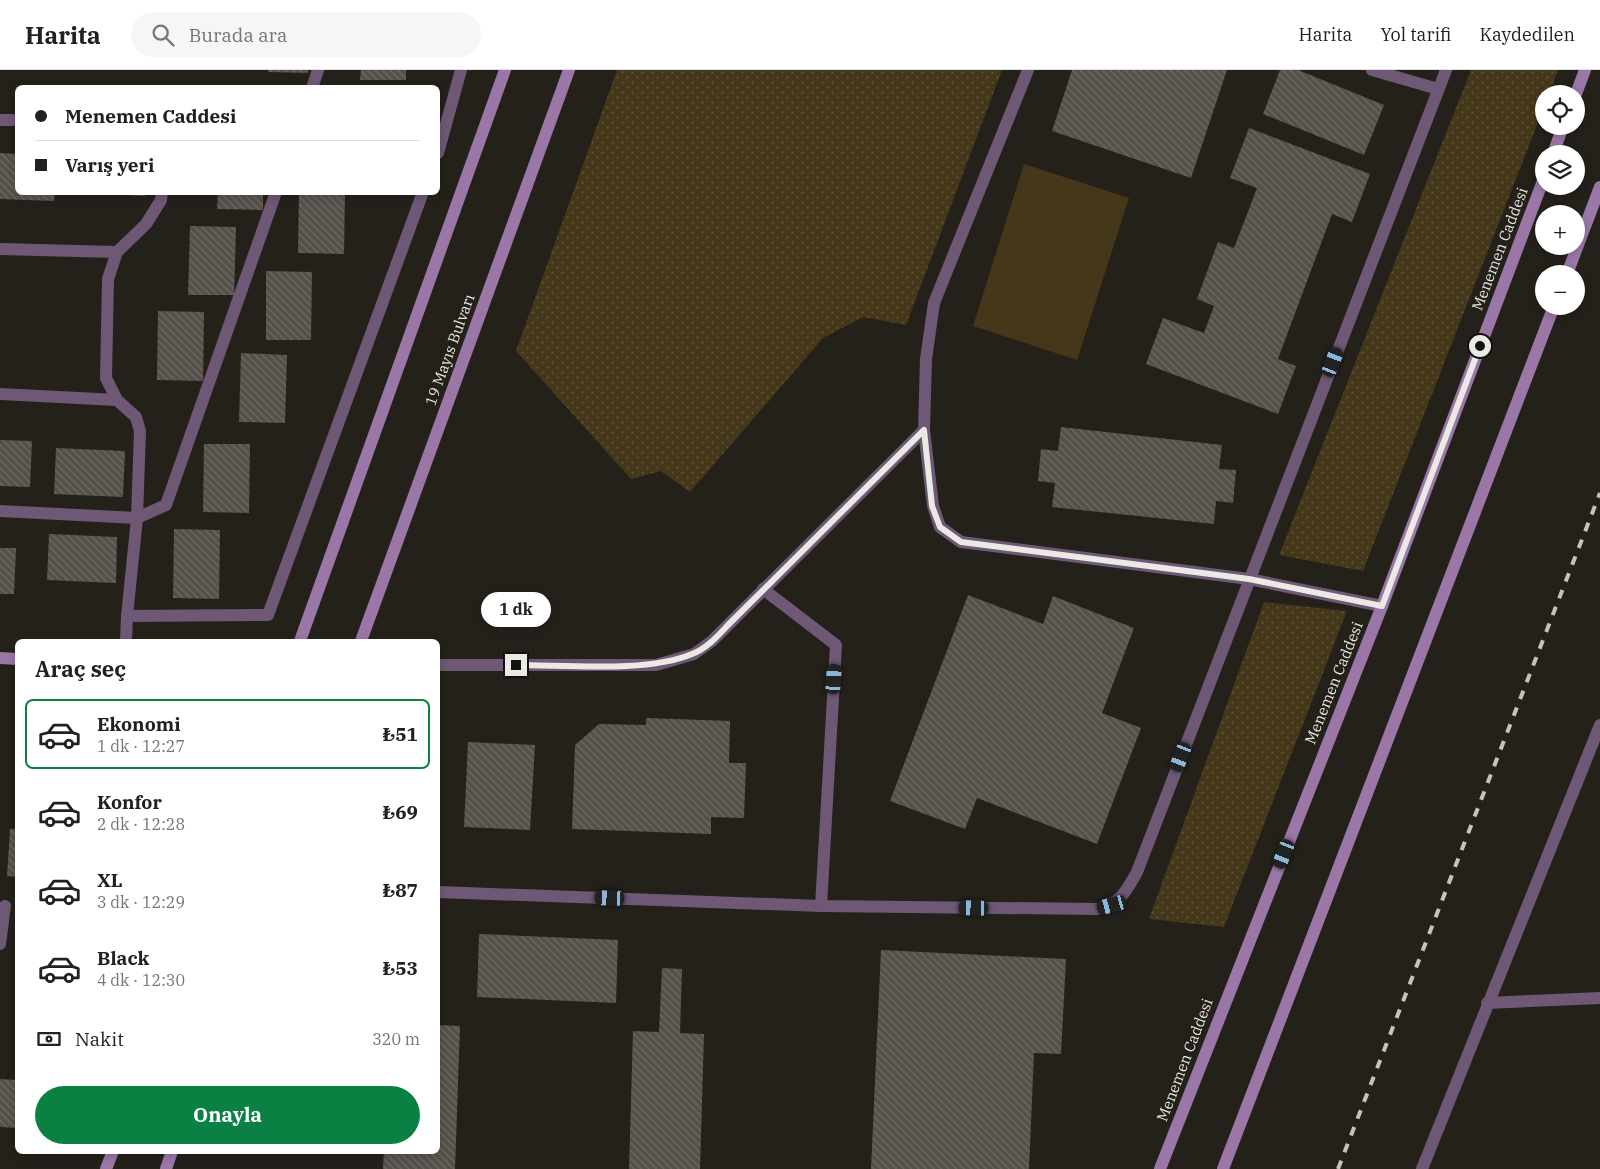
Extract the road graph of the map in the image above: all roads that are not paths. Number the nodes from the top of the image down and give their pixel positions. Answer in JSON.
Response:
{"nodes":[{"id":1,"x":318,"y":70,"type":"edge"},
{"id":2,"x":461,"y":70,"type":"edge"},
{"id":3,"x":505,"y":70,"type":"edge"},
{"id":4,"x":569,"y":70,"type":"edge"},
{"id":5,"x":1028,"y":70,"type":"edge"},
{"id":6,"x":1372,"y":70,"type":"edge"},
{"id":7,"x":1446,"y":70,"type":"edge"},
{"id":8,"x":1585,"y":70,"type":"edge"},
{"id":9,"x":313,"y":85,"type":"edge"},
{"id":10,"x":1579,"y":85,"type":"edge"},
{"id":11,"x":1438,"y":89,"type":"junction"},
{"id":12,"x":0,"y":120,"type":"edge"},
{"id":13,"x":15,"y":120,"type":"edge"},
{"id":14,"x":440,"y":146,"type":"edge"},
{"id":15,"x":1600,"y":187,"type":"edge"},
{"id":16,"x":162,"y":195,"type":"edge"},
{"id":17,"x":275,"y":195,"type":"edge"},
{"id":18,"x":422,"y":195,"type":"edge"},
{"id":19,"x":1538,"y":195,"type":"edge"},
{"id":20,"x":0,"y":249,"type":"edge"},
{"id":21,"x":117,"y":252,"type":"junction"},
{"id":22,"x":1570,"y":265,"type":"edge"},
{"id":23,"x":1551,"y":315,"type":"edge"},
{"id":24,"x":0,"y":394,"type":"edge"},
{"id":25,"x":117,"y":400,"type":"junction"},
{"id":26,"x":924,"y":430,"type":"junction"},
{"id":27,"x":0,"y":511,"type":"edge"},
{"id":28,"x":137,"y":518,"type":"junction"},
{"id":29,"x":1249,"y":579,"type":"junction"},
{"id":30,"x":763,"y":589,"type":"junction"},
{"id":31,"x":1382,"y":606,"type":"junction"},
{"id":32,"x":127,"y":616,"type":"junction"},
{"id":33,"x":126,"y":639,"type":"edge"},
{"id":34,"x":301,"y":639,"type":"edge"},
{"id":35,"x":362,"y":639,"type":"edge"},
{"id":36,"x":0,"y":658,"type":"edge"},
{"id":37,"x":15,"y":659,"type":"edge"},
{"id":38,"x":440,"y":665,"type":"edge"},
{"id":39,"x":1600,"y":725,"type":"edge"},
{"id":40,"x":440,"y":892,"type":"edge"},
{"id":41,"x":5,"y":906,"type":"dead end"},
{"id":42,"x":821,"y":906,"type":"junction"},
{"id":43,"x":0,"y":944,"type":"edge"},
{"id":44,"x":1600,"y":998,"type":"edge"},
{"id":45,"x":1487,"y":1003,"type":"junction"},
{"id":46,"x":111,"y":1154,"type":"edge"},
{"id":47,"x":171,"y":1154,"type":"edge"},
{"id":48,"x":106,"y":1169,"type":"edge"},
{"id":49,"x":166,"y":1169,"type":"edge"},
{"id":50,"x":1160,"y":1169,"type":"edge"},
{"id":51,"x":1223,"y":1169,"type":"edge"},
{"id":52,"x":1422,"y":1169,"type":"edge"}],
"edges":[{"from":1,"to":9,"type":"street"},
{"from":2,"to":14,"type":"street"},
{"from":3,"to":34,"type":"main road"},
{"from":4,"to":35,"type":"main road","name":"19 Mayıs Bulvarı"},
{"from":5,"to":26,"type":"street"},
{"from":6,"to":11,"type":"street"},
{"from":7,"to":11,"type":"street"},
{"from":8,"to":10,"type":"main road"},
{"from":11,"to":29,"type":"street"},
{"from":12,"to":13,"type":"street"},
{"from":15,"to":22,"type":"main road"},
{"from":16,"to":21,"type":"street"},
{"from":17,"to":28,"type":"street"},
{"from":18,"to":32,"type":"street"},
{"from":19,"to":31,"type":"main road","name":"Menemen Caddesi"},
{"from":20,"to":21,"type":"street"},
{"from":21,"to":25,"type":"street"},
{"from":23,"to":51,"type":"main road"},
{"from":24,"to":25,"type":"street"},
{"from":25,"to":28,"type":"street"},
{"from":26,"to":29,"type":"street"},
{"from":26,"to":30,"type":"street"},
{"from":27,"to":28,"type":"street"},
{"from":28,"to":32,"type":"street"},
{"from":29,"to":31,"type":"street"},
{"from":29,"to":42,"type":"street"},
{"from":30,"to":38,"type":"street"},
{"from":30,"to":42,"type":"street"},
{"from":31,"to":50,"type":"main road","name":"Menemen Caddesi"},
{"from":32,"to":33,"type":"street"},
{"from":36,"to":37,"type":"main road"},
{"from":39,"to":45,"type":"street"},
{"from":40,"to":42,"type":"street"},
{"from":41,"to":43,"type":"street"},
{"from":44,"to":45,"type":"street"},
{"from":45,"to":52,"type":"street"},
{"from":46,"to":48,"type":"main road"},
{"from":47,"to":49,"type":"main road"}]}
